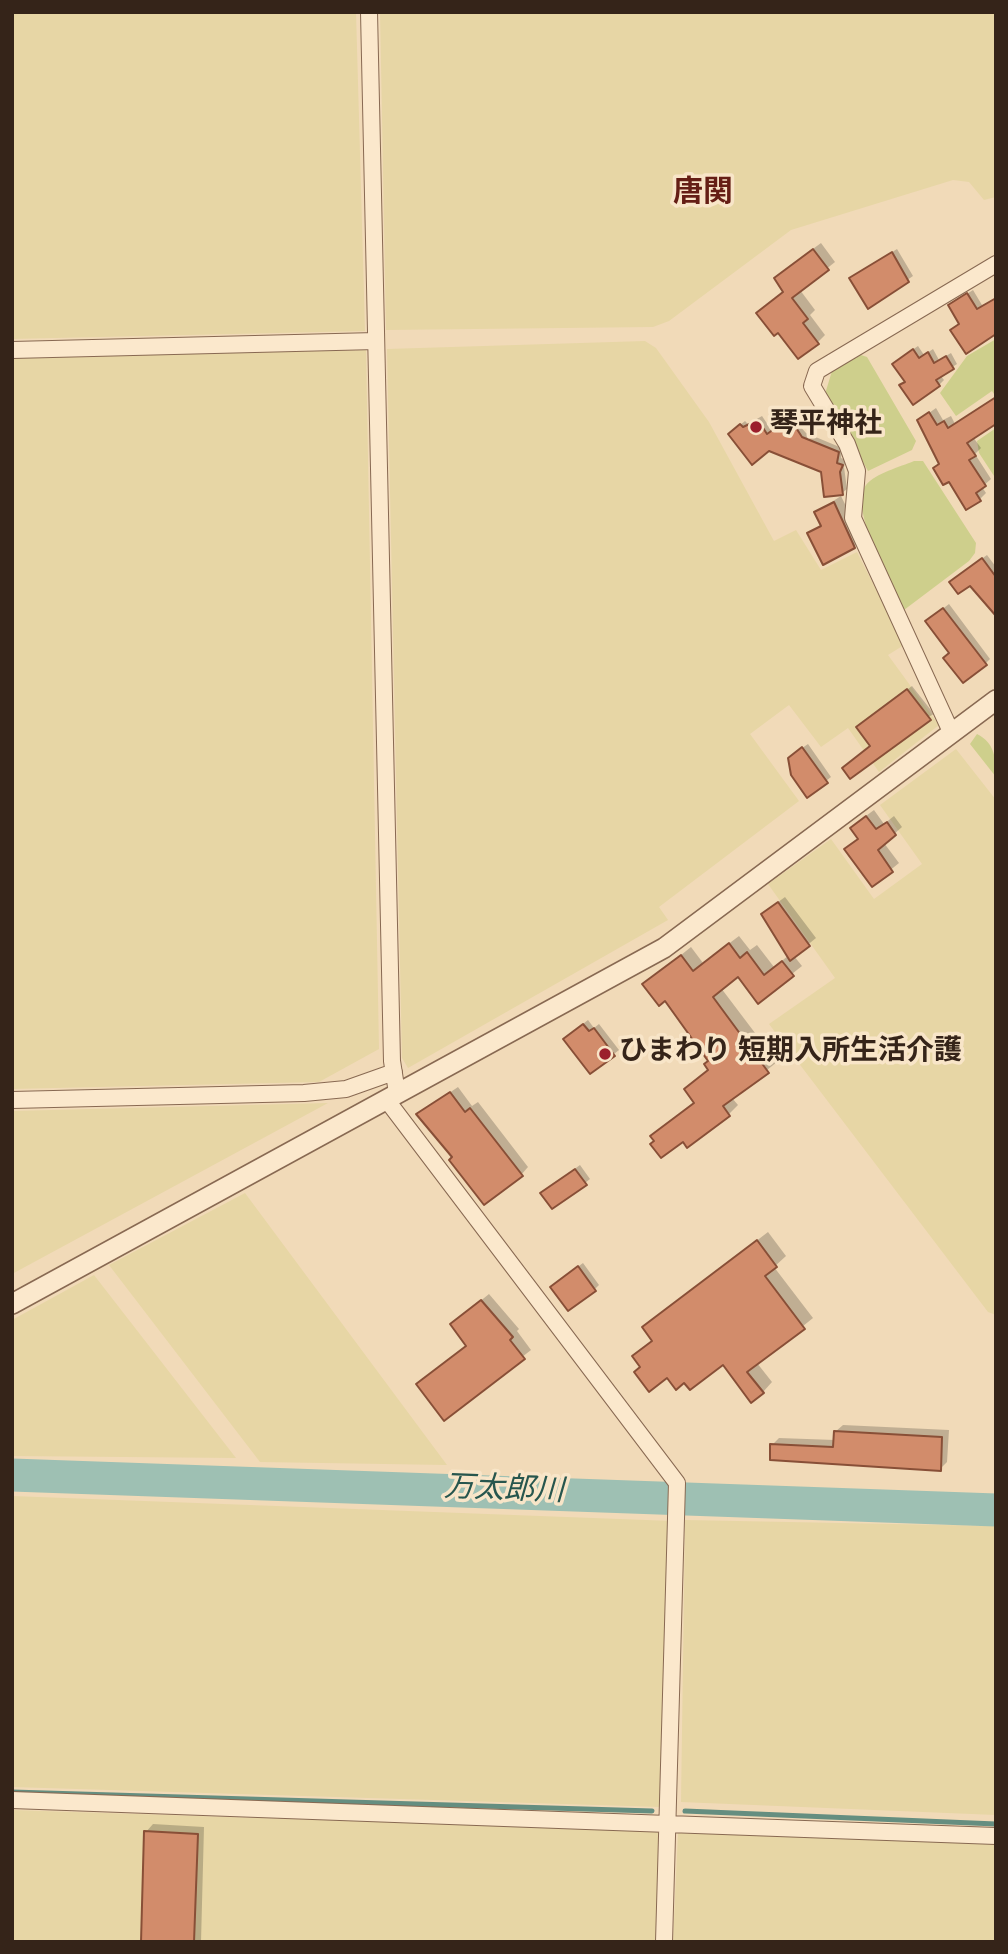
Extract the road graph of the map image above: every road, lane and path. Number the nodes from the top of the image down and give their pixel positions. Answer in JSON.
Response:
{"nodes":[{"id":1,"x":369,"y":12,"type":"edge"},
{"id":2,"x":996,"y":264,"type":"edge"},
{"id":3,"x":376,"y":341,"type":"junction"},
{"id":4,"x":12,"y":350,"type":"edge"},
{"id":5,"x":996,"y":700,"type":"edge"},
{"id":6,"x":952,"y":734,"type":"junction"},
{"id":7,"x":394,"y":1073,"type":"junction"},
{"id":8,"x":392,"y":1096,"type":"junction"},
{"id":9,"x":12,"y":1100,"type":"edge"},
{"id":10,"x":12,"y":1304,"type":"edge"},
{"id":11,"x":12,"y":1800,"type":"edge"},
{"id":12,"x":668,"y":1824,"type":"junction"},
{"id":13,"x":996,"y":1836,"type":"edge"},
{"id":14,"x":664,"y":1942,"type":"edge"}],
"edges":[{"from":1,"to":3,"type":"street"},
{"from":2,"to":6,"type":"street"},
{"from":3,"to":4,"type":"street"},
{"from":3,"to":7,"type":"street"},
{"from":5,"to":6,"type":"street"},
{"from":6,"to":8,"type":"street"},
{"from":7,"to":8,"type":"street"},
{"from":7,"to":9,"type":"street"},
{"from":8,"to":10,"type":"street"},
{"from":8,"to":12,"type":"street"},
{"from":11,"to":12,"type":"street"},
{"from":12,"to":13,"type":"street"},
{"from":12,"to":14,"type":"street"}]}
